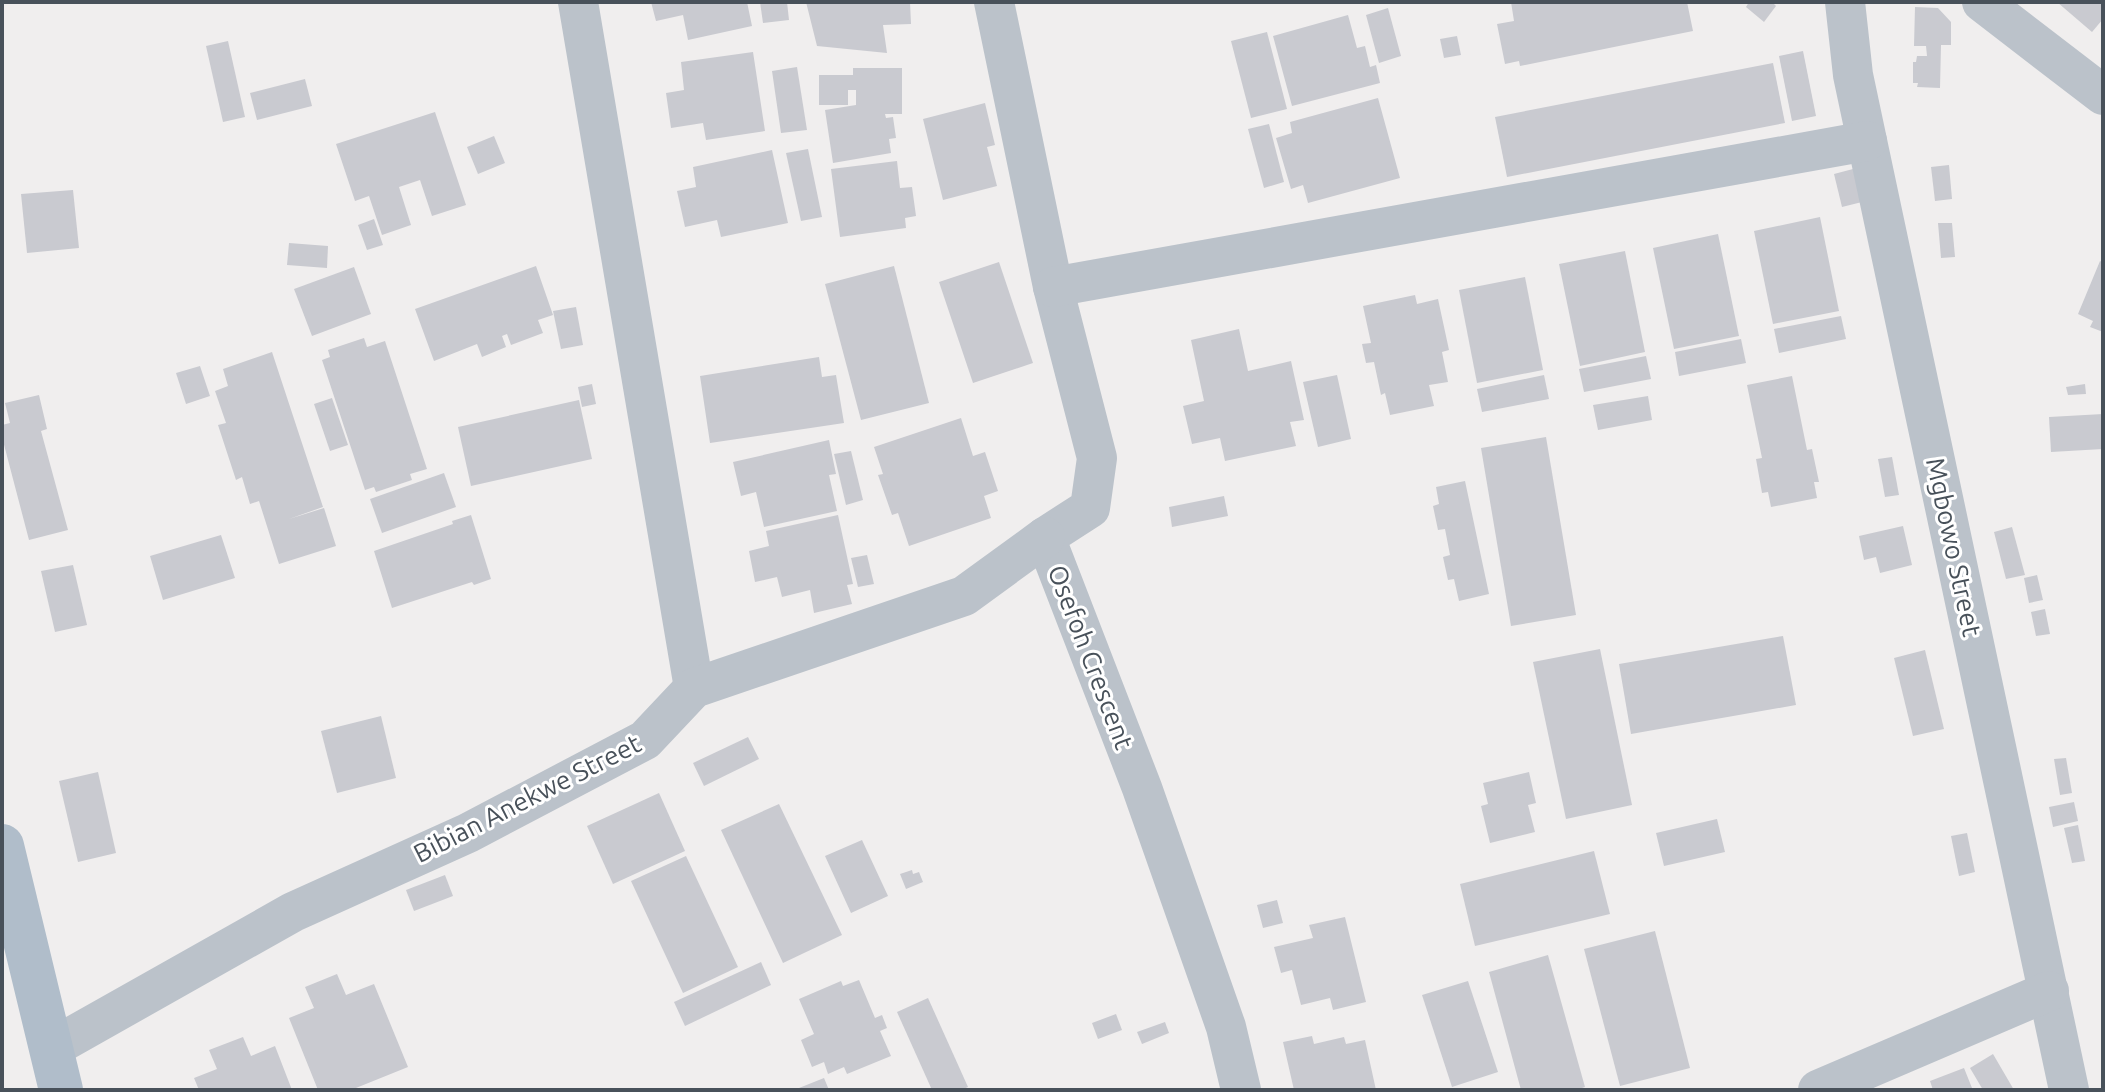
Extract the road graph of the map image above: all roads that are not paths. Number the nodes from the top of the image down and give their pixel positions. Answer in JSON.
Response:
{"nodes":[{"id":1,"x":578,"y":2,"type":"edge"},
{"id":2,"x":994,"y":2,"type":"edge"},
{"id":3,"x":1982,"y":2,"type":"edge"},
{"id":4,"x":1843,"y":4,"type":"edge"},
{"id":5,"x":2103,"y":95,"type":"edge"},
{"id":6,"x":1867,"y":141,"type":"junction"},
{"id":7,"x":1053,"y":287,"type":"junction"},
{"id":8,"x":1045,"y":537,"type":"junction"},
{"id":9,"x":694,"y":688,"type":"junction"},
{"id":10,"x":2,"y":846,"type":"edge"},
{"id":11,"x":2049,"y":991,"type":"junction"},
{"id":12,"x":56,"y":1070,"type":"edge"},
{"id":13,"x":1241,"y":1090,"type":"edge"},
{"id":14,"x":1818,"y":1090,"type":"edge"},
{"id":15,"x":2069,"y":1090,"type":"edge"}],
"edges":[{"from":1,"to":9,"type":"street"},
{"from":2,"to":7,"type":"street","name":"Osefoh Crescent"},
{"from":3,"to":5,"type":"street"},
{"from":4,"to":6,"type":"street","name":"Mgbowo Street"},
{"from":6,"to":7,"type":"street"},
{"from":6,"to":11,"type":"street","name":"Mgbowo Street"},
{"from":7,"to":8,"type":"street","name":"Osefoh Crescent"},
{"from":8,"to":9,"type":"street","name":"Bibian Anekwe Street"},
{"from":8,"to":13,"type":"street","name":"Osefoh Crescent"},
{"from":9,"to":12,"type":"street","name":"Bibian Anekwe Street"},
{"from":10,"to":12,"type":"main road"},
{"from":11,"to":14,"type":"street"},
{"from":11,"to":15,"type":"street","name":"Mgbowo Street"}]}
